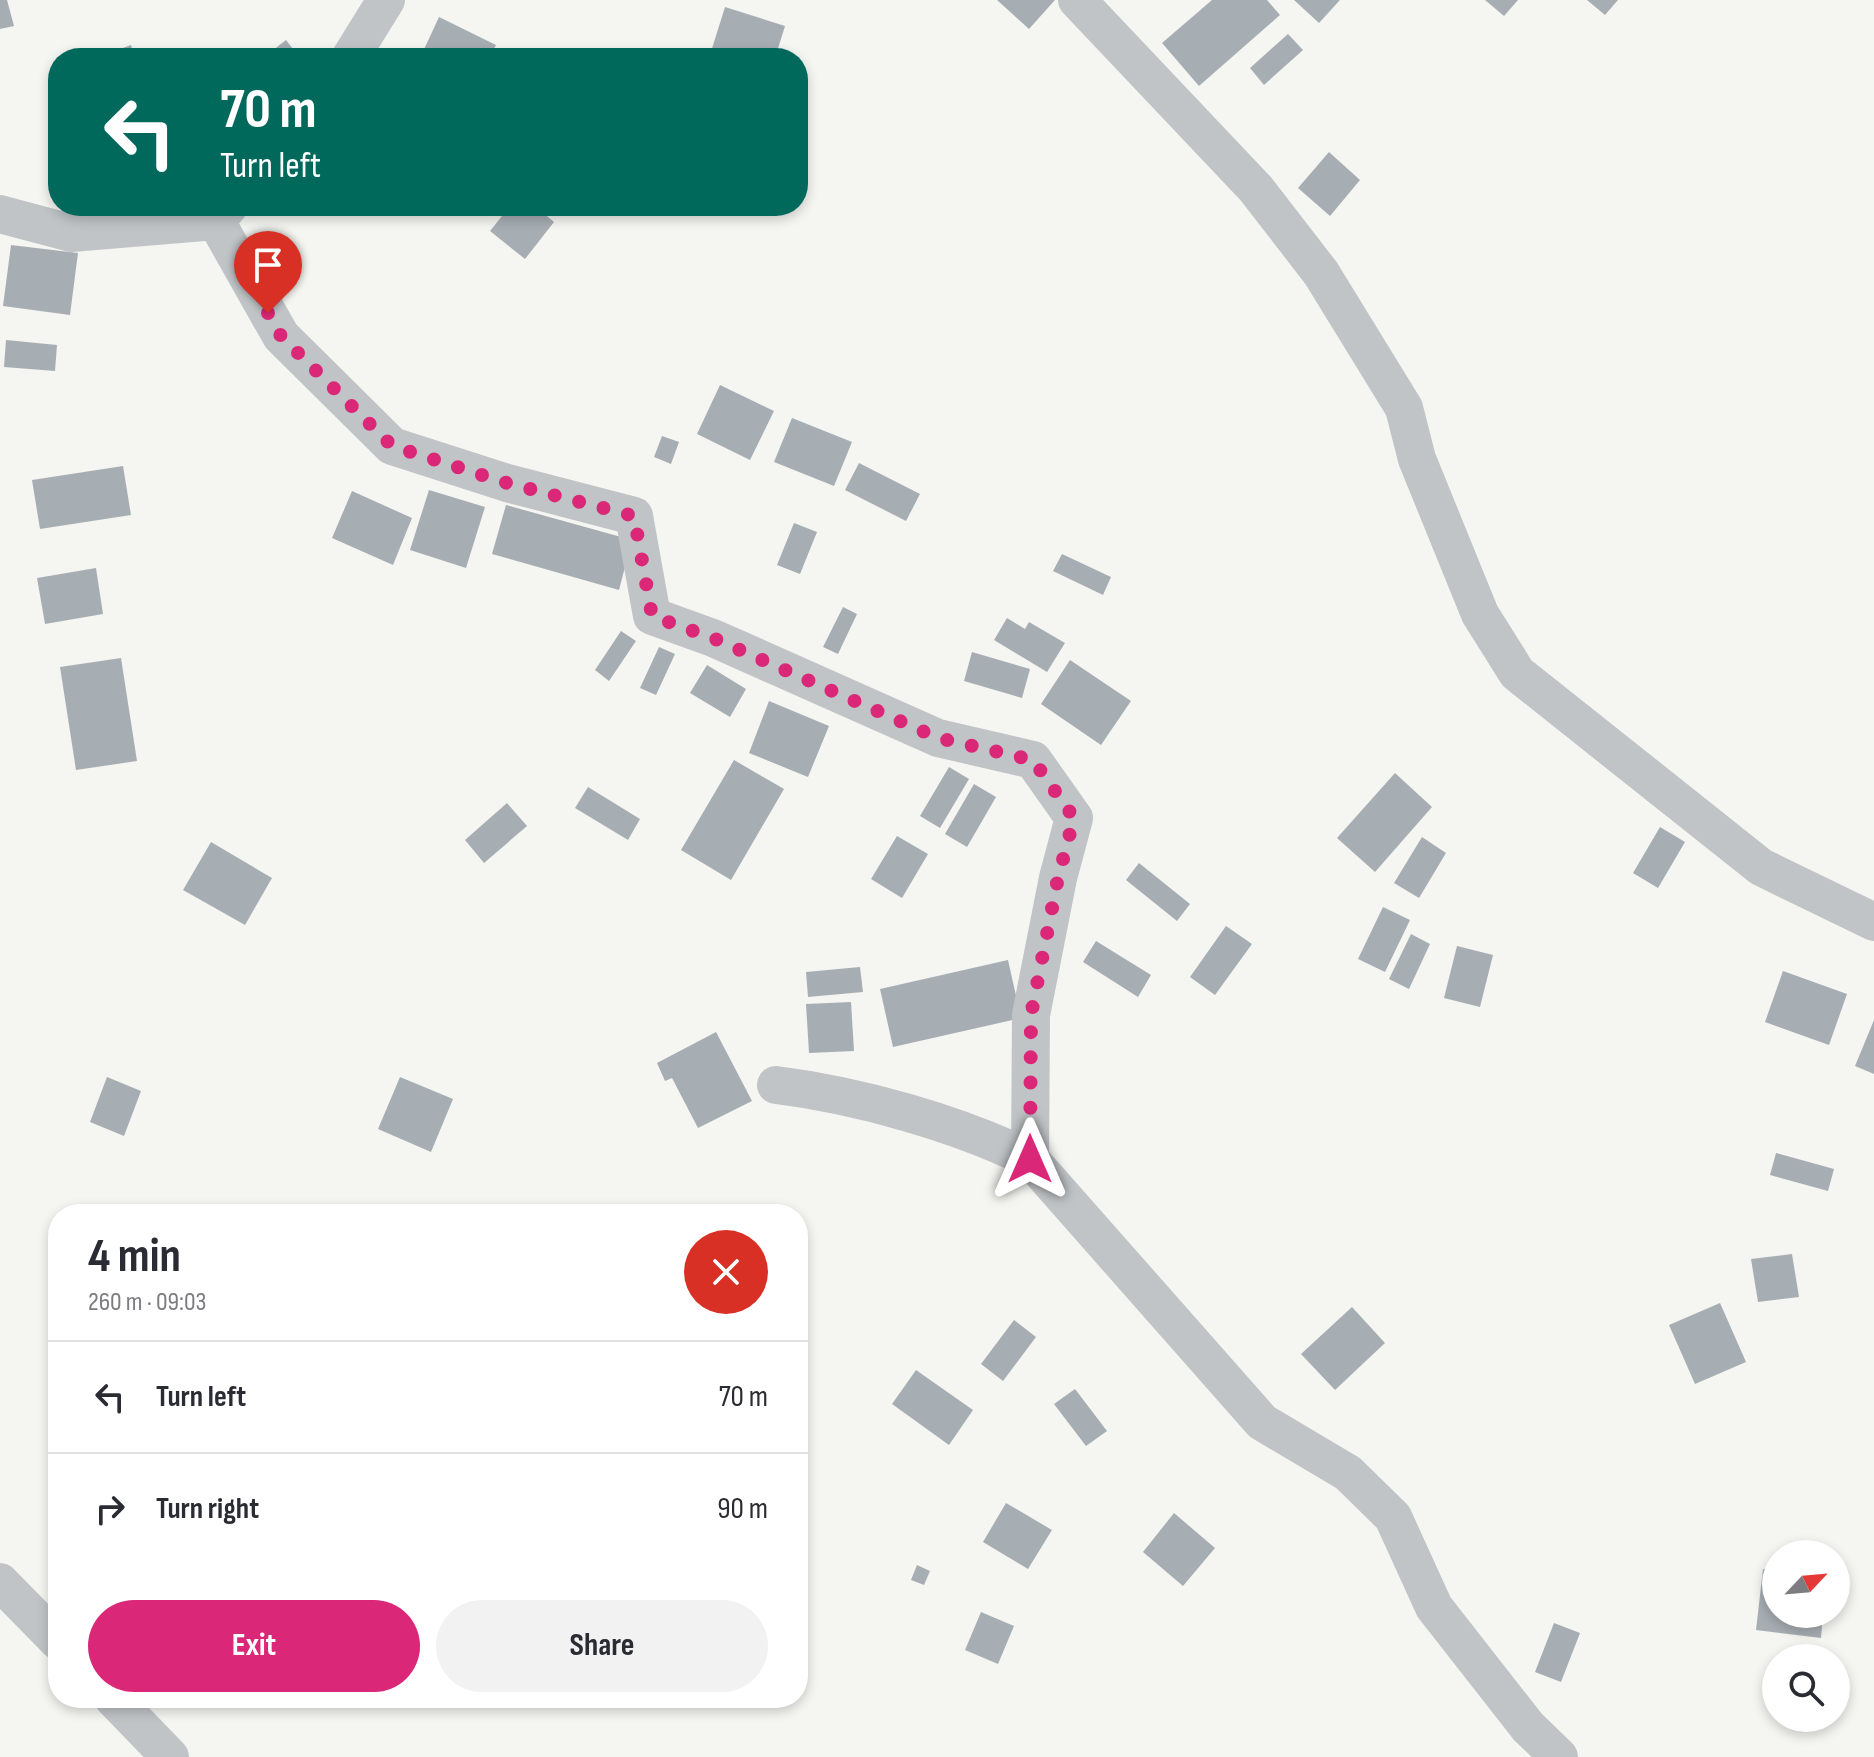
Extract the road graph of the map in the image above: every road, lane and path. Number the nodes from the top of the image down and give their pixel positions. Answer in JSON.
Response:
{"nodes":[{"id":1,"x":386,"y":0,"type":"edge"},
{"id":2,"x":1077,"y":0,"type":"edge"},
{"id":3,"x":356,"y":48,"type":"edge"},
{"id":4,"x":0,"y":214,"type":"edge"},
{"id":5,"x":207,"y":216,"type":"edge"},
{"id":6,"x":224,"y":216,"type":"edge"},
{"id":7,"x":1874,"y":922,"type":"edge"},
{"id":8,"x":776,"y":1085,"type":"dead end"},
{"id":9,"x":1030,"y":1159,"type":"junction"},
{"id":10,"x":0,"y":1582,"type":"edge"},
{"id":11,"x":48,"y":1631,"type":"edge"},
{"id":12,"x":123,"y":1708,"type":"edge"},
{"id":13,"x":170,"y":1757,"type":"edge"},
{"id":14,"x":1559,"y":1757,"type":"edge"}],
"edges":[{"from":1,"to":3,"type":"street"},
{"from":2,"to":7,"type":"street"},
{"from":4,"to":5,"type":"street"},
{"from":6,"to":9,"type":"street"},
{"from":8,"to":9,"type":"street"},
{"from":9,"to":14,"type":"street"},
{"from":10,"to":11,"type":"street"},
{"from":12,"to":13,"type":"street"}]}
